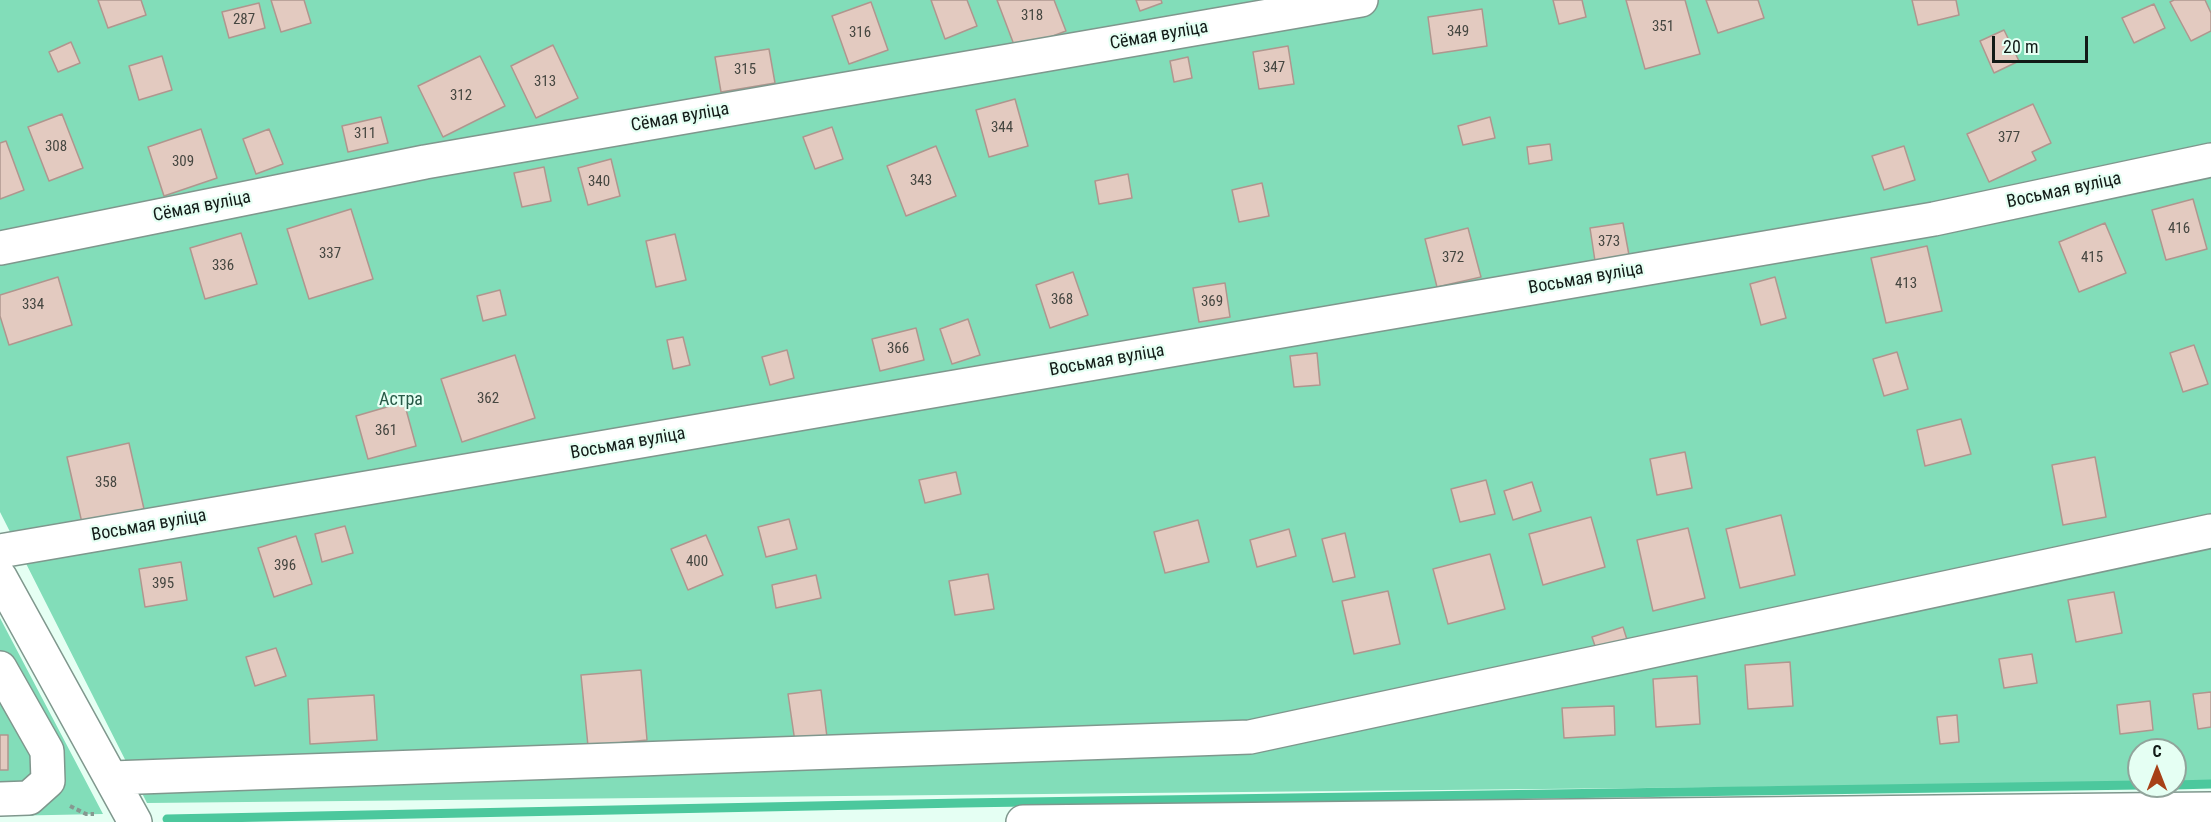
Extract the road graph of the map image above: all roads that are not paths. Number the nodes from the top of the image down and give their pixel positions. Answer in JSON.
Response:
{"nodes":[{"id":1,"x":1361,"y":0,"type":"edge"},
{"id":2,"x":2211,"y":160,"type":"edge"},
{"id":3,"x":0,"y":248,"type":"edge"},
{"id":4,"x":2211,"y":531,"type":"edge"},
{"id":5,"x":0,"y":551,"type":"edge"},
{"id":6,"x":0,"y":577,"type":"edge"},
{"id":7,"x":0,"y":668,"type":"edge"},
{"id":8,"x":112,"y":778,"type":"junction"},
{"id":9,"x":14,"y":799,"type":"edge"},
{"id":10,"x":2211,"y":809,"type":"edge"},
{"id":11,"x":131,"y":816,"type":"edge"},
{"id":12,"x":2177,"y":816,"type":"edge"},
{"id":13,"x":1069,"y":821,"type":"edge"},
{"id":14,"x":1023,"y":822,"type":"edge"}],
"edges":[{"from":1,"to":3,"type":"street","name":"Сёмая вуліца"},
{"from":2,"to":5,"type":"street","name":"Восьмая вуліца"},
{"from":4,"to":8,"type":"street"},
{"from":6,"to":8,"type":"street"},
{"from":7,"to":9,"type":"street"},
{"from":8,"to":11,"type":"street"},
{"from":10,"to":12,"type":"street"},
{"from":12,"to":13,"type":"street"},
{"from":13,"to":14,"type":"street"}]}
